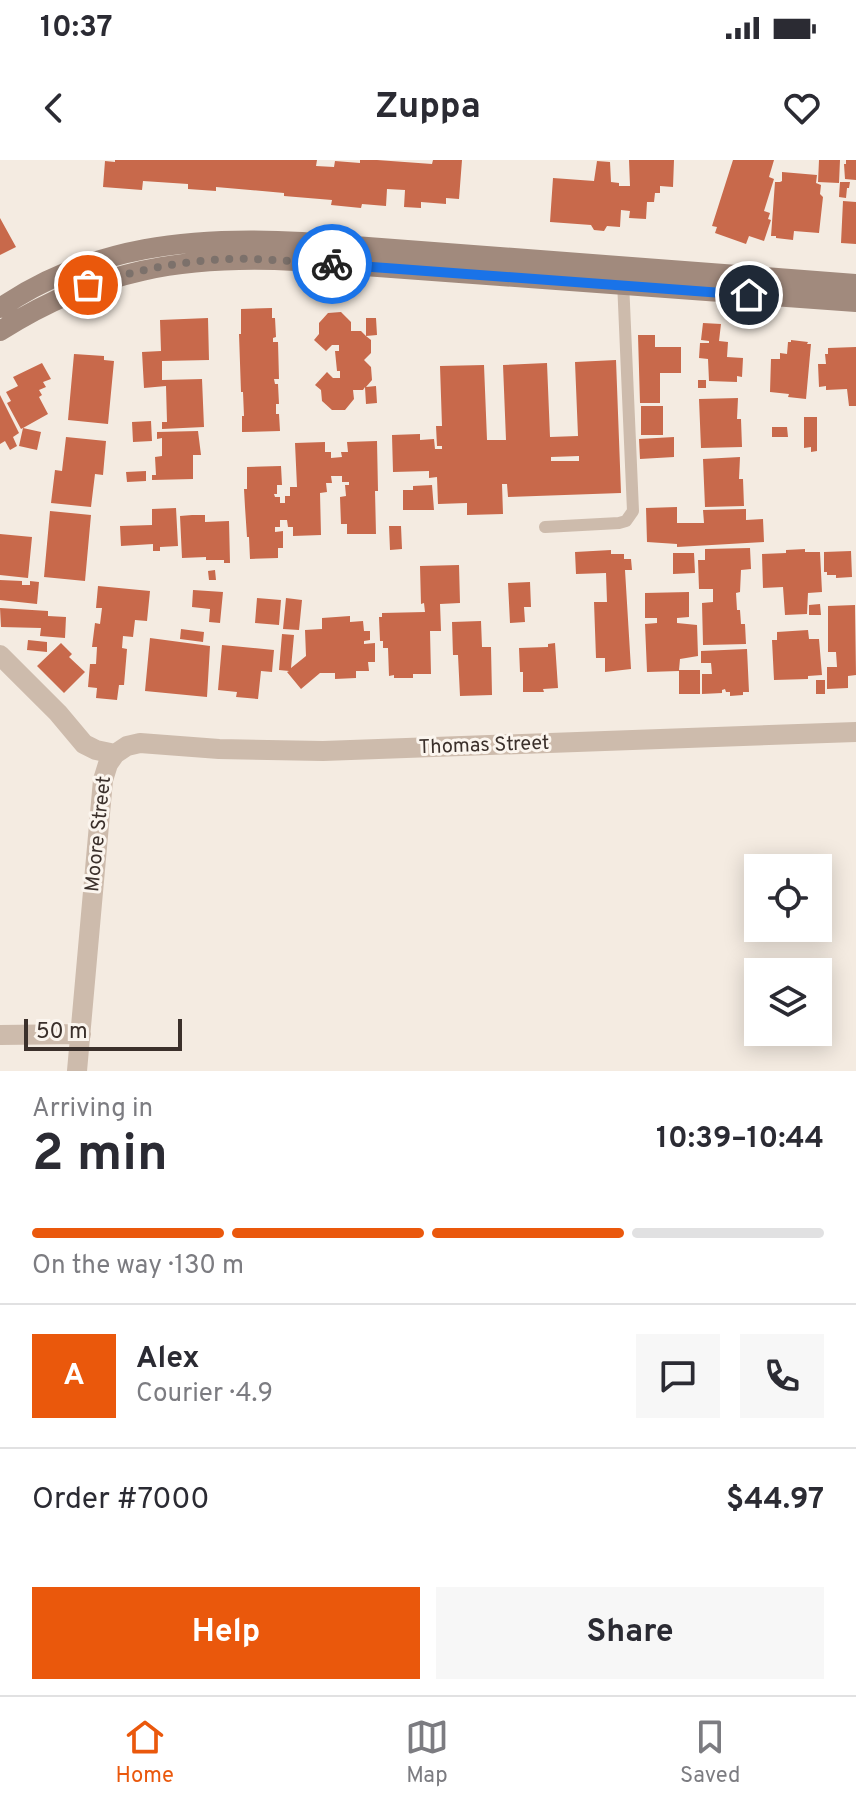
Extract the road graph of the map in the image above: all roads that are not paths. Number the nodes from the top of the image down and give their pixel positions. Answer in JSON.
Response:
{"nodes":[{"id":1,"x":623,"y":276,"type":"junction"},
{"id":2,"x":856,"y":284,"type":"edge"},
{"id":3,"x":856,"y":302,"type":"edge"},
{"id":4,"x":0,"y":308,"type":"edge"},
{"id":5,"x":0,"y":331,"type":"edge"},
{"id":6,"x":545,"y":527,"type":"dead end"},
{"id":7,"x":0,"y":655,"type":"edge"},
{"id":8,"x":856,"y":732,"type":"edge"},
{"id":9,"x":115,"y":754,"type":"junction"},
{"id":10,"x":81,"y":1034,"type":"junction"},
{"id":11,"x":0,"y":1035,"type":"edge"},
{"id":12,"x":77,"y":1071,"type":"edge"}],
"edges":[{"from":1,"to":2,"type":"street"},
{"from":1,"to":3,"type":"street"},
{"from":1,"to":4,"type":"street"},
{"from":1,"to":5,"type":"street"},
{"from":1,"to":6,"type":"lane"},
{"from":7,"to":9,"type":"street","name":"Moore Street"},
{"from":8,"to":9,"type":"street","name":"Thomas Street"},
{"from":9,"to":10,"type":"street","name":"Moore Street"},
{"from":10,"to":11,"type":"street"},
{"from":10,"to":12,"type":"street","name":"Moore Street"}]}
